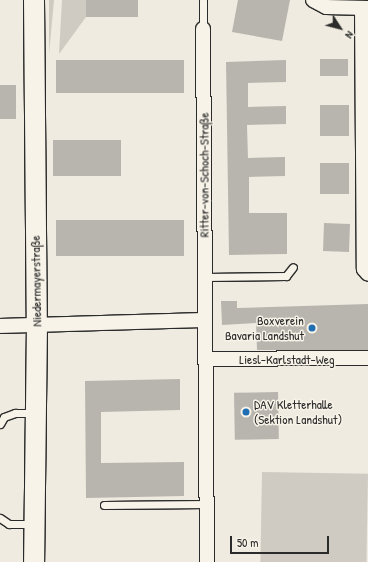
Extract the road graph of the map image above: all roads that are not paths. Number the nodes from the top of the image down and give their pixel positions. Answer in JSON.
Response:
{"nodes":[{"id":1,"x":34,"y":0,"type":"edge"},
{"id":2,"x":203,"y":0,"type":"edge"},
{"id":3,"x":313,"y":0,"type":"edge"},
{"id":4,"x":365,"y":8,"type":"edge"},
{"id":5,"x":203,"y":29,"type":"joint"},
{"id":6,"x":293,"y":267,"type":"dead end"},
{"id":7,"x":368,"y":274,"type":"edge"},
{"id":8,"x":205,"y":277,"type":"junction"},
{"id":9,"x":205,"y":320,"type":"junction"},
{"id":10,"x":37,"y":324,"type":"junction"},
{"id":11,"x":0,"y":326,"type":"edge"},
{"id":12,"x":368,"y":358,"type":"edge"},
{"id":13,"x":206,"y":359,"type":"junction"},
{"id":14,"x":36,"y":413,"type":"junction"},
{"id":15,"x":0,"y":424,"type":"edge"},
{"id":16,"x":207,"y":504,"type":"junction"},
{"id":17,"x":104,"y":505,"type":"dead end"},
{"id":18,"x":0,"y":518,"type":"edge"},
{"id":19,"x":35,"y":524,"type":"junction"},
{"id":20,"x":34,"y":562,"type":"edge"},
{"id":21,"x":207,"y":562,"type":"edge"}],
"edges":[{"from":1,"to":10,"type":"main road","name":"Niedermayerstraße"},
{"from":2,"to":5,"type":"lane"},
{"from":3,"to":4,"type":"street"},
{"from":4,"to":7,"type":"street"},
{"from":5,"to":8,"type":"street","name":"Ritter-von-Schoch-Straße"},
{"from":6,"to":8,"type":"lane"},
{"from":8,"to":9,"type":"street","name":"Ritter-von-Schoch-Straße"},
{"from":9,"to":10,"type":"street"},
{"from":9,"to":13,"type":"street","name":"Ritter-von-Schoch-Straße"},
{"from":10,"to":11,"type":"street"},
{"from":10,"to":14,"type":"main road","name":"Niedermayerstraße"},
{"from":12,"to":13,"type":"street","name":"Liesl-Karlstadt-Weg"},
{"from":13,"to":16,"type":"street","name":"Ritter-von-Schoch-Straße"},
{"from":14,"to":15,"type":"lane"},
{"from":14,"to":19,"type":"main road","name":"Niedermayerstraße"},
{"from":16,"to":17,"type":"lane"},
{"from":16,"to":21,"type":"street","name":"Ritter-von-Schoch-Straße"},
{"from":18,"to":19,"type":"lane"},
{"from":19,"to":20,"type":"main road","name":"Niedermayerstraße"}]}
